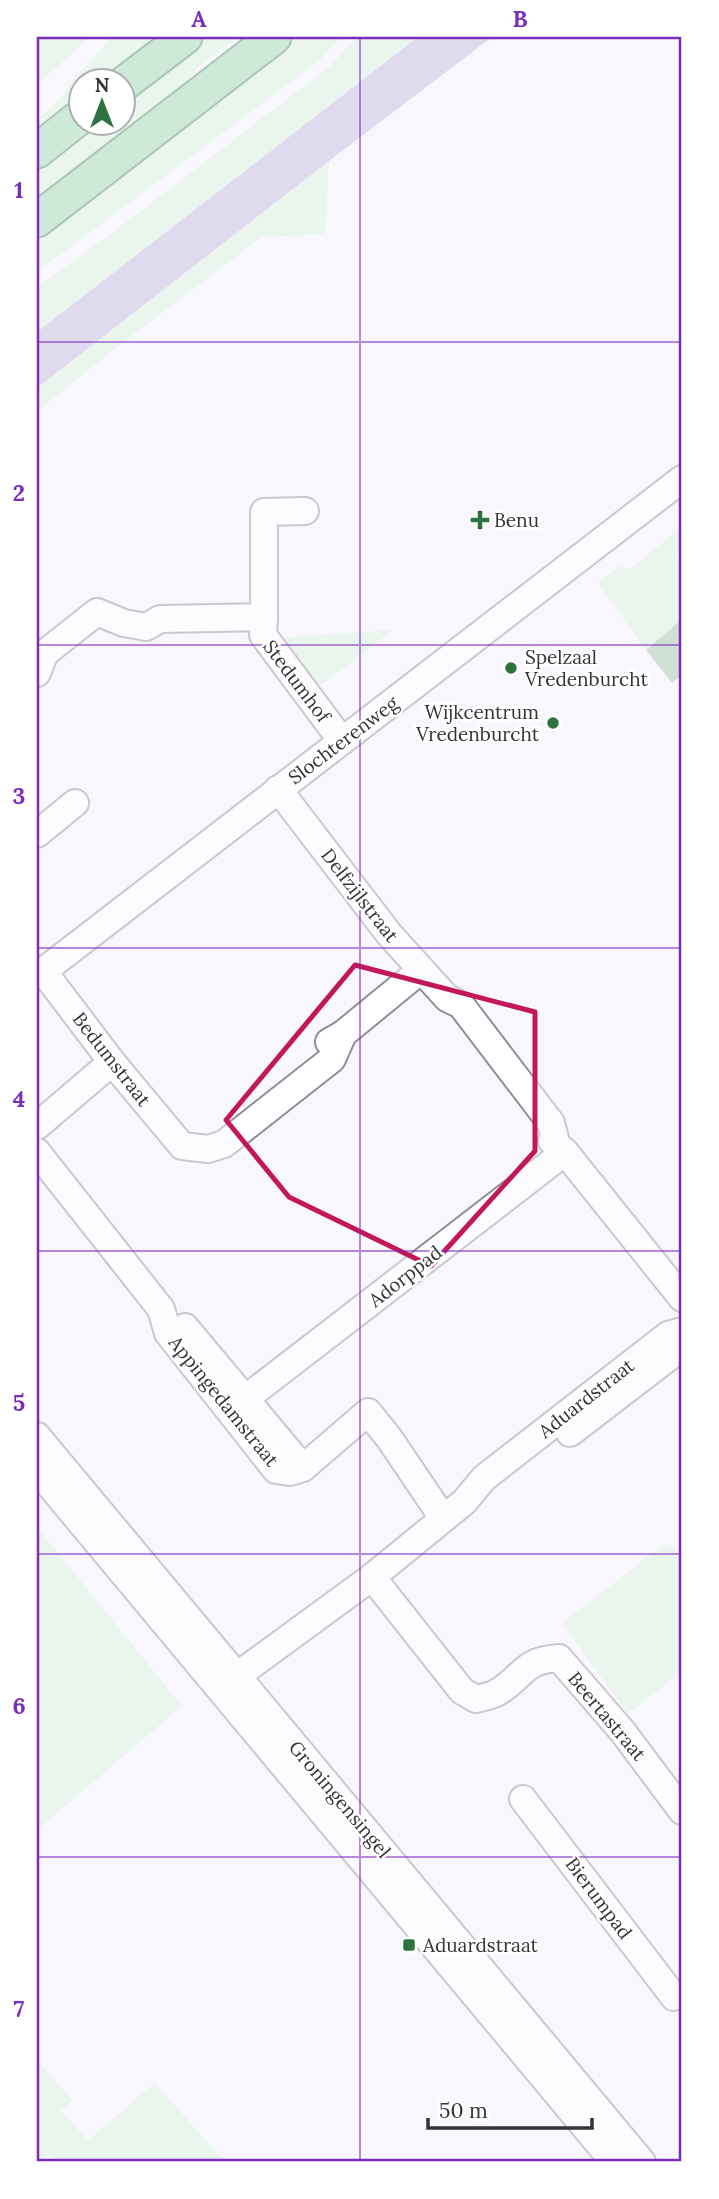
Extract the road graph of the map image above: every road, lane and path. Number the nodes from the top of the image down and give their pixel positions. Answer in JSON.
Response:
{"nodes":[{"id":1,"x":186,"y":37,"type":"edge"},
{"id":2,"x":274,"y":37,"type":"edge"},
{"id":3,"x":136,"y":74,"type":"edge"},
{"id":4,"x":66,"y":128,"type":"edge"},
{"id":5,"x":37,"y":151,"type":"edge"},
{"id":6,"x":37,"y":220,"type":"edge"},
{"id":7,"x":682,"y":479,"type":"edge"},
{"id":8,"x":305,"y":511,"type":"dead end"},
{"id":9,"x":264,"y":618,"type":"junction"},
{"id":10,"x":37,"y":673,"type":"edge"},
{"id":11,"x":342,"y":741,"type":"junction"},
{"id":12,"x":278,"y":789,"type":"junction"},
{"id":13,"x":75,"y":803,"type":"dead end"},
{"id":14,"x":37,"y":834,"type":"edge"},
{"id":15,"x":421,"y":970,"type":"junction"},
{"id":16,"x":40,"y":974,"type":"edge"},
{"id":17,"x":112,"y":1062,"type":"junction"},
{"id":18,"x":37,"y":1126,"type":"edge"},
{"id":19,"x":560,"y":1147,"type":"junction"},
{"id":20,"x":37,"y":1152,"type":"edge"},
{"id":21,"x":682,"y":1298,"type":"edge"},
{"id":22,"x":161,"y":1309,"type":"junction"},
{"id":23,"x":682,"y":1331,"type":"edge"},
{"id":24,"x":682,"y":1347,"type":"edge"},
{"id":25,"x":245,"y":1399,"type":"junction"},
{"id":26,"x":37,"y":1436,"type":"edge"},
{"id":27,"x":303,"y":1468,"type":"junction"},
{"id":28,"x":37,"y":1470,"type":"edge"},
{"id":29,"x":454,"y":1510,"type":"junction"},
{"id":30,"x":372,"y":1577,"type":"junction"},
{"id":31,"x":228,"y":1683,"type":"junction"},
{"id":32,"x":523,"y":1799,"type":"dead end"},
{"id":33,"x":682,"y":1811,"type":"edge"},
{"id":34,"x":674,"y":1997,"type":"dead end"},
{"id":35,"x":614,"y":2162,"type":"edge"},
{"id":36,"x":642,"y":2162,"type":"edge"}],
"edges":[{"from":1,"to":3,"type":"main road"},
{"from":2,"to":6,"type":"main road"},
{"from":4,"to":5,"type":"main road"},
{"from":7,"to":11,"type":"street","name":"Slochterenweg"},
{"from":8,"to":9,"type":"street","name":"Stedumhof"},
{"from":9,"to":10,"type":"street","name":"Stedumhof"},
{"from":9,"to":11,"type":"street","name":"Stedumhof"},
{"from":11,"to":12,"type":"street","name":"Slochterenweg"},
{"from":12,"to":15,"type":"street","name":"Delfzijlstraat"},
{"from":12,"to":16,"type":"street","name":"Slochterenweg"},
{"from":13,"to":14,"type":"street"},
{"from":15,"to":17,"type":"street","name":"Bedumstraat"},
{"from":15,"to":19,"type":"street","name":"Delfzijlstraat"},
{"from":16,"to":17,"type":"street","name":"Bedumstraat"},
{"from":17,"to":18,"type":"street"},
{"from":19,"to":21,"type":"street","name":"Delfzijlstraat"},
{"from":19,"to":25,"type":"street","name":"Adorppad"},
{"from":20,"to":22,"type":"street","name":"Appingedamstraat"},
{"from":22,"to":25,"type":"street","name":"Appingedamstraat"},
{"from":22,"to":27,"type":"street","name":"Appingedamstraat"},
{"from":23,"to":29,"type":"street","name":"Aduardstraat"},
{"from":24,"to":29,"type":"street","name":"Aduardstraat"},
{"from":25,"to":27,"type":"street","name":"Appingedamstraat"},
{"from":26,"to":31,"type":"street","name":"Groningensingel"},
{"from":27,"to":29,"type":"street","name":"Appingedamstraat"},
{"from":28,"to":31,"type":"street","name":"Groningensingel"},
{"from":29,"to":30,"type":"street","name":"Aduardstraat"},
{"from":30,"to":31,"type":"street","name":"Aduardstraat"},
{"from":30,"to":33,"type":"street","name":"Beertastraat"},
{"from":31,"to":35,"type":"street","name":"Groningensingel"},
{"from":31,"to":36,"type":"street","name":"Groningensingel"},
{"from":32,"to":34,"type":"street","name":"Bierumpad"}]}
